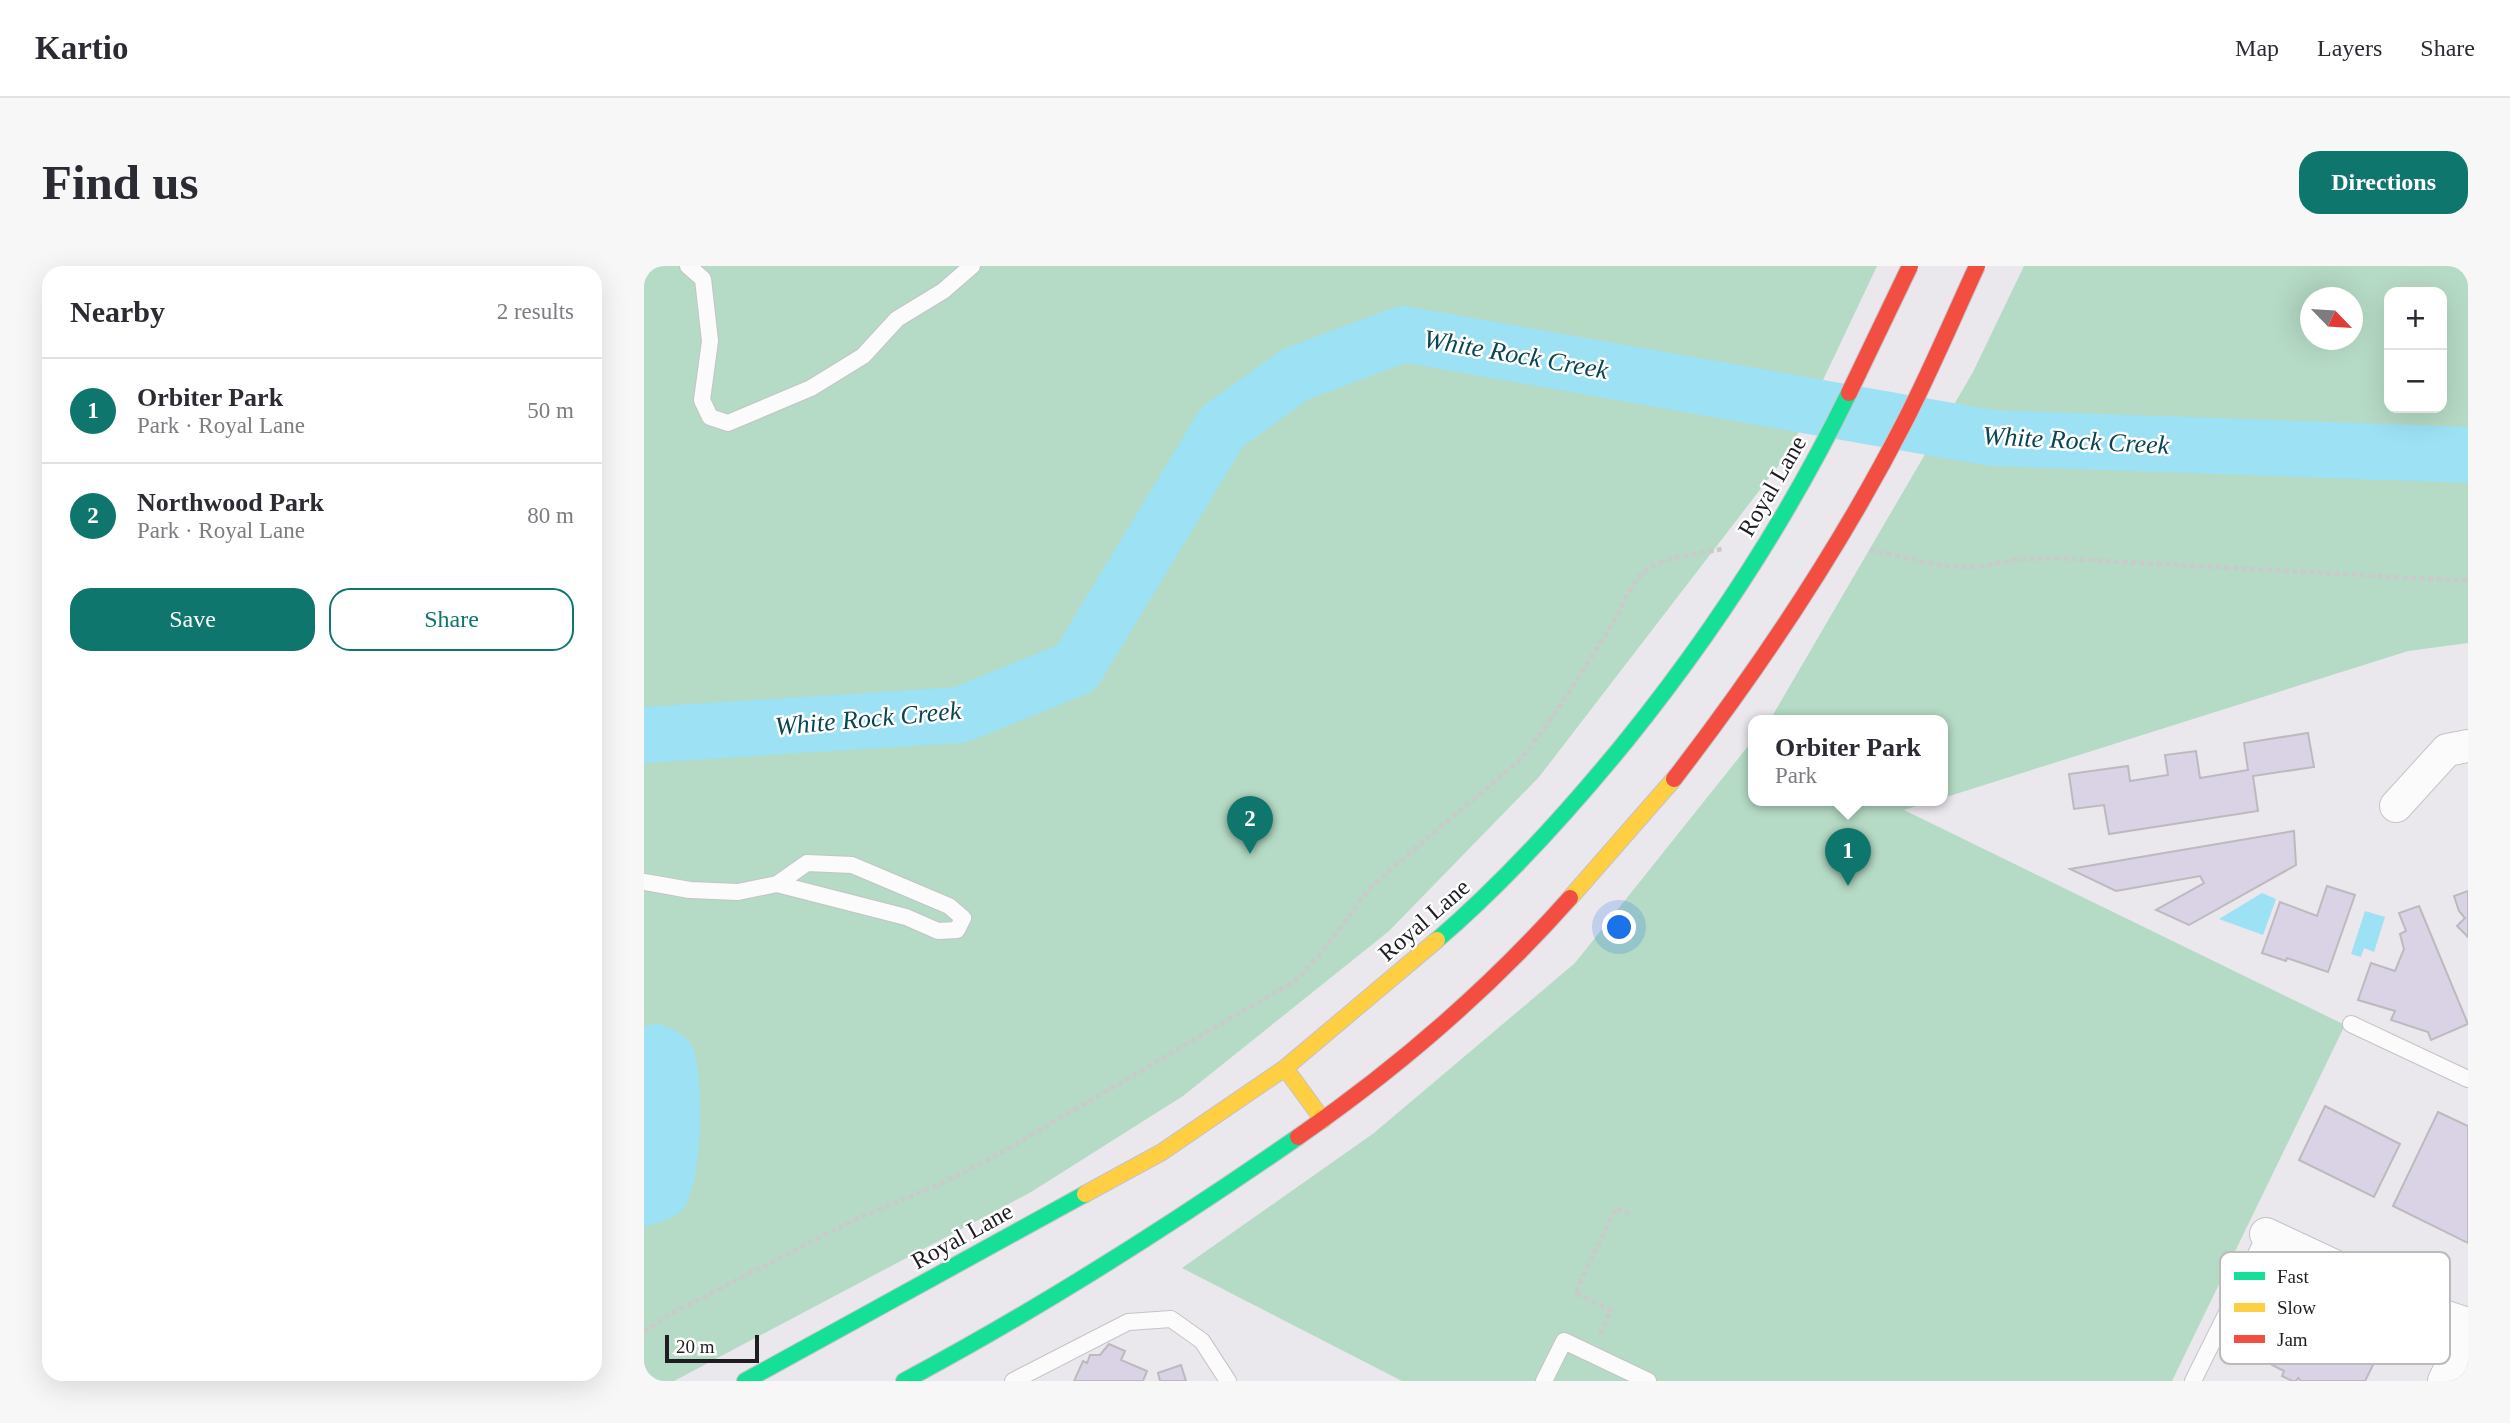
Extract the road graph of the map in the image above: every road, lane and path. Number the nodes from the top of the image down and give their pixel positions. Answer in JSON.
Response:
{"nodes":[{"id":1,"x":688,"y":266,"type":"edge"},
{"id":2,"x":972,"y":266,"type":"edge"},
{"id":3,"x":1910,"y":266,"type":"edge"},
{"id":4,"x":1978,"y":266,"type":"edge"},
{"id":5,"x":2468,"y":746,"type":"edge"},
{"id":6,"x":2396,"y":806,"type":"dead end"},
{"id":7,"x":644,"y":882,"type":"edge"},
{"id":8,"x":777,"y":884,"type":"junction"},
{"id":9,"x":2351,"y":1024,"type":"dead end"},
{"id":10,"x":1284,"y":1068,"type":"junction"},
{"id":11,"x":2468,"y":1079,"type":"edge"},
{"id":12,"x":1323,"y":1120,"type":"junction"},
{"id":13,"x":1629,"y":1214,"type":"dead end"},
{"id":14,"x":2266,"y":1234,"type":"joint"},
{"id":15,"x":2257,"y":1252,"type":"edge"},
{"id":16,"x":2304,"y":1252,"type":"edge"},
{"id":17,"x":2450,"y":1318,"type":"edge"},
{"id":18,"x":2468,"y":1324,"type":"edge"},
{"id":19,"x":2220,"y":1327,"type":"edge"},
{"id":20,"x":2468,"y":1331,"type":"edge"},
{"id":21,"x":1591,"y":1353,"type":"junction"},
{"id":22,"x":745,"y":1381,"type":"edge"},
{"id":23,"x":904,"y":1381,"type":"edge"},
{"id":24,"x":1013,"y":1381,"type":"edge"},
{"id":25,"x":1228,"y":1381,"type":"edge"},
{"id":26,"x":1544,"y":1381,"type":"edge"},
{"id":27,"x":1648,"y":1381,"type":"edge"},
{"id":28,"x":2193,"y":1381,"type":"edge"},
{"id":29,"x":2444,"y":1381,"type":"edge"}],
"edges":[{"from":1,"to":2,"type":"lane"},
{"from":3,"to":10,"type":"main road","name":"Royal Lane","bridge":true},
{"from":4,"to":12,"type":"main road","bridge":true},
{"from":5,"to":6,"type":"street"},
{"from":7,"to":8,"type":"lane"},
{"from":8,"to":8,"type":"lane"},
{"from":9,"to":11,"type":"lane"},
{"from":10,"to":12,"type":"main road"},
{"from":10,"to":22,"type":"main road","name":"Royal Lane"},
{"from":12,"to":23,"type":"main road"},
{"from":13,"to":21,"type":"path"},
{"from":14,"to":15,"type":"lane"},
{"from":14,"to":16,"type":"street"},
{"from":17,"to":18,"type":"street"},
{"from":19,"to":28,"type":"lane"},
{"from":20,"to":29,"type":"street"},
{"from":21,"to":26,"type":"lane"},
{"from":21,"to":27,"type":"lane"},
{"from":24,"to":25,"type":"lane"}]}
